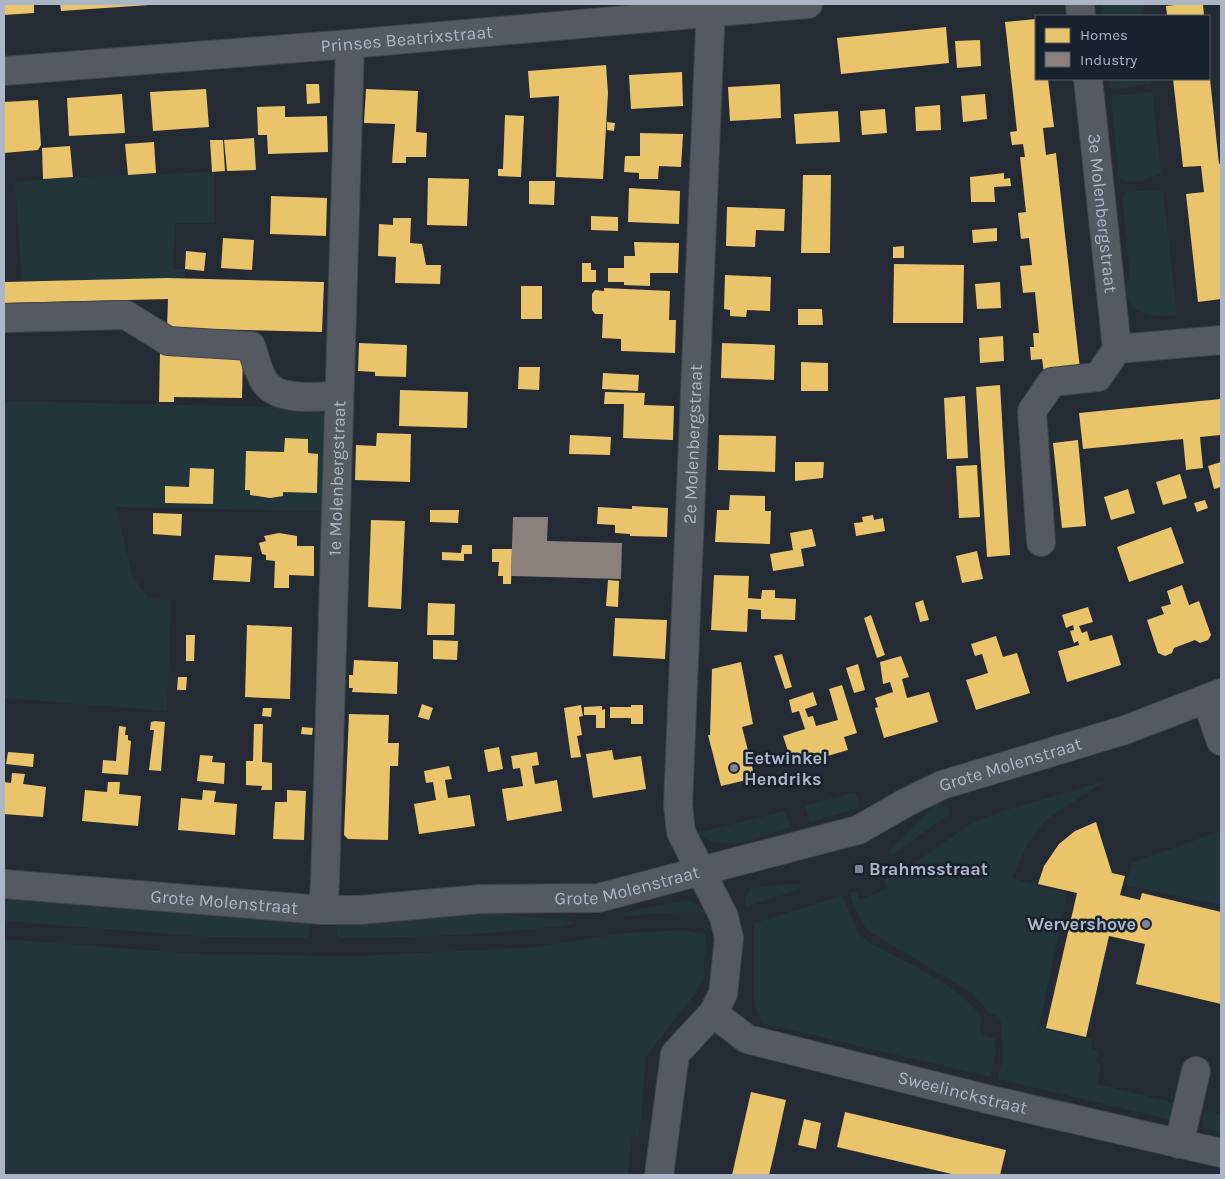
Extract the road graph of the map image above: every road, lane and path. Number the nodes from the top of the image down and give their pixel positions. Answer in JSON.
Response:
{"nodes":[{"id":1,"x":808,"y":4,"type":"edge"},
{"id":2,"x":712,"y":8,"type":"edge"},
{"id":3,"x":350,"y":44,"type":"junction"},
{"id":4,"x":4,"y":71,"type":"edge"},
{"id":5,"x":1088,"y":80,"type":"edge"},
{"id":6,"x":4,"y":318,"type":"edge"},
{"id":7,"x":1221,"y":340,"type":"edge"},
{"id":8,"x":1117,"y":349,"type":"junction"},
{"id":9,"x":339,"y":396,"type":"junction"},
{"id":10,"x":1041,"y":542,"type":"dead end"},
{"id":11,"x":1214,"y":696,"type":"edge"},
{"id":12,"x":1221,"y":741,"type":"edge"},
{"id":13,"x":699,"y":870,"type":"junction"},
{"id":14,"x":4,"y":884,"type":"edge"},
{"id":15,"x":322,"y":910,"type":"junction"},
{"id":16,"x":713,"y":1013,"type":"junction"},
{"id":17,"x":1196,"y":1072,"type":"dead end"},
{"id":18,"x":1179,"y":1144,"type":"junction"},
{"id":19,"x":1221,"y":1153,"type":"edge"},
{"id":20,"x":659,"y":1175,"type":"edge"}],
"edges":[{"from":1,"to":2,"type":"street","name":"Prinses Beatrixstraat"},
{"from":2,"to":3,"type":"street","name":"Prinses Beatrixstraat"},
{"from":2,"to":13,"type":"street","name":"2e Molenbergstraat"},
{"from":3,"to":4,"type":"street","name":"Prinses Beatrixstraat"},
{"from":3,"to":9,"type":"street","name":"1e Molenbergstraat"},
{"from":5,"to":8,"type":"street","name":"3e Molenbergstraat"},
{"from":6,"to":9,"type":"street"},
{"from":7,"to":8,"type":"street"},
{"from":8,"to":10,"type":"street"},
{"from":9,"to":15,"type":"street","name":"1e Molenbergstraat"},
{"from":11,"to":12,"type":"street"},
{"from":11,"to":13,"type":"street","name":"Grote Molenstraat"},
{"from":13,"to":15,"type":"street","name":"Grote Molenstraat"},
{"from":13,"to":16,"type":"street"},
{"from":14,"to":15,"type":"street","name":"Grote Molenstraat"},
{"from":16,"to":18,"type":"street","name":"Sweelinckstraat"},
{"from":16,"to":20,"type":"street"},
{"from":17,"to":18,"type":"street"},
{"from":18,"to":19,"type":"street","name":"Sweelinckstraat"}]}
